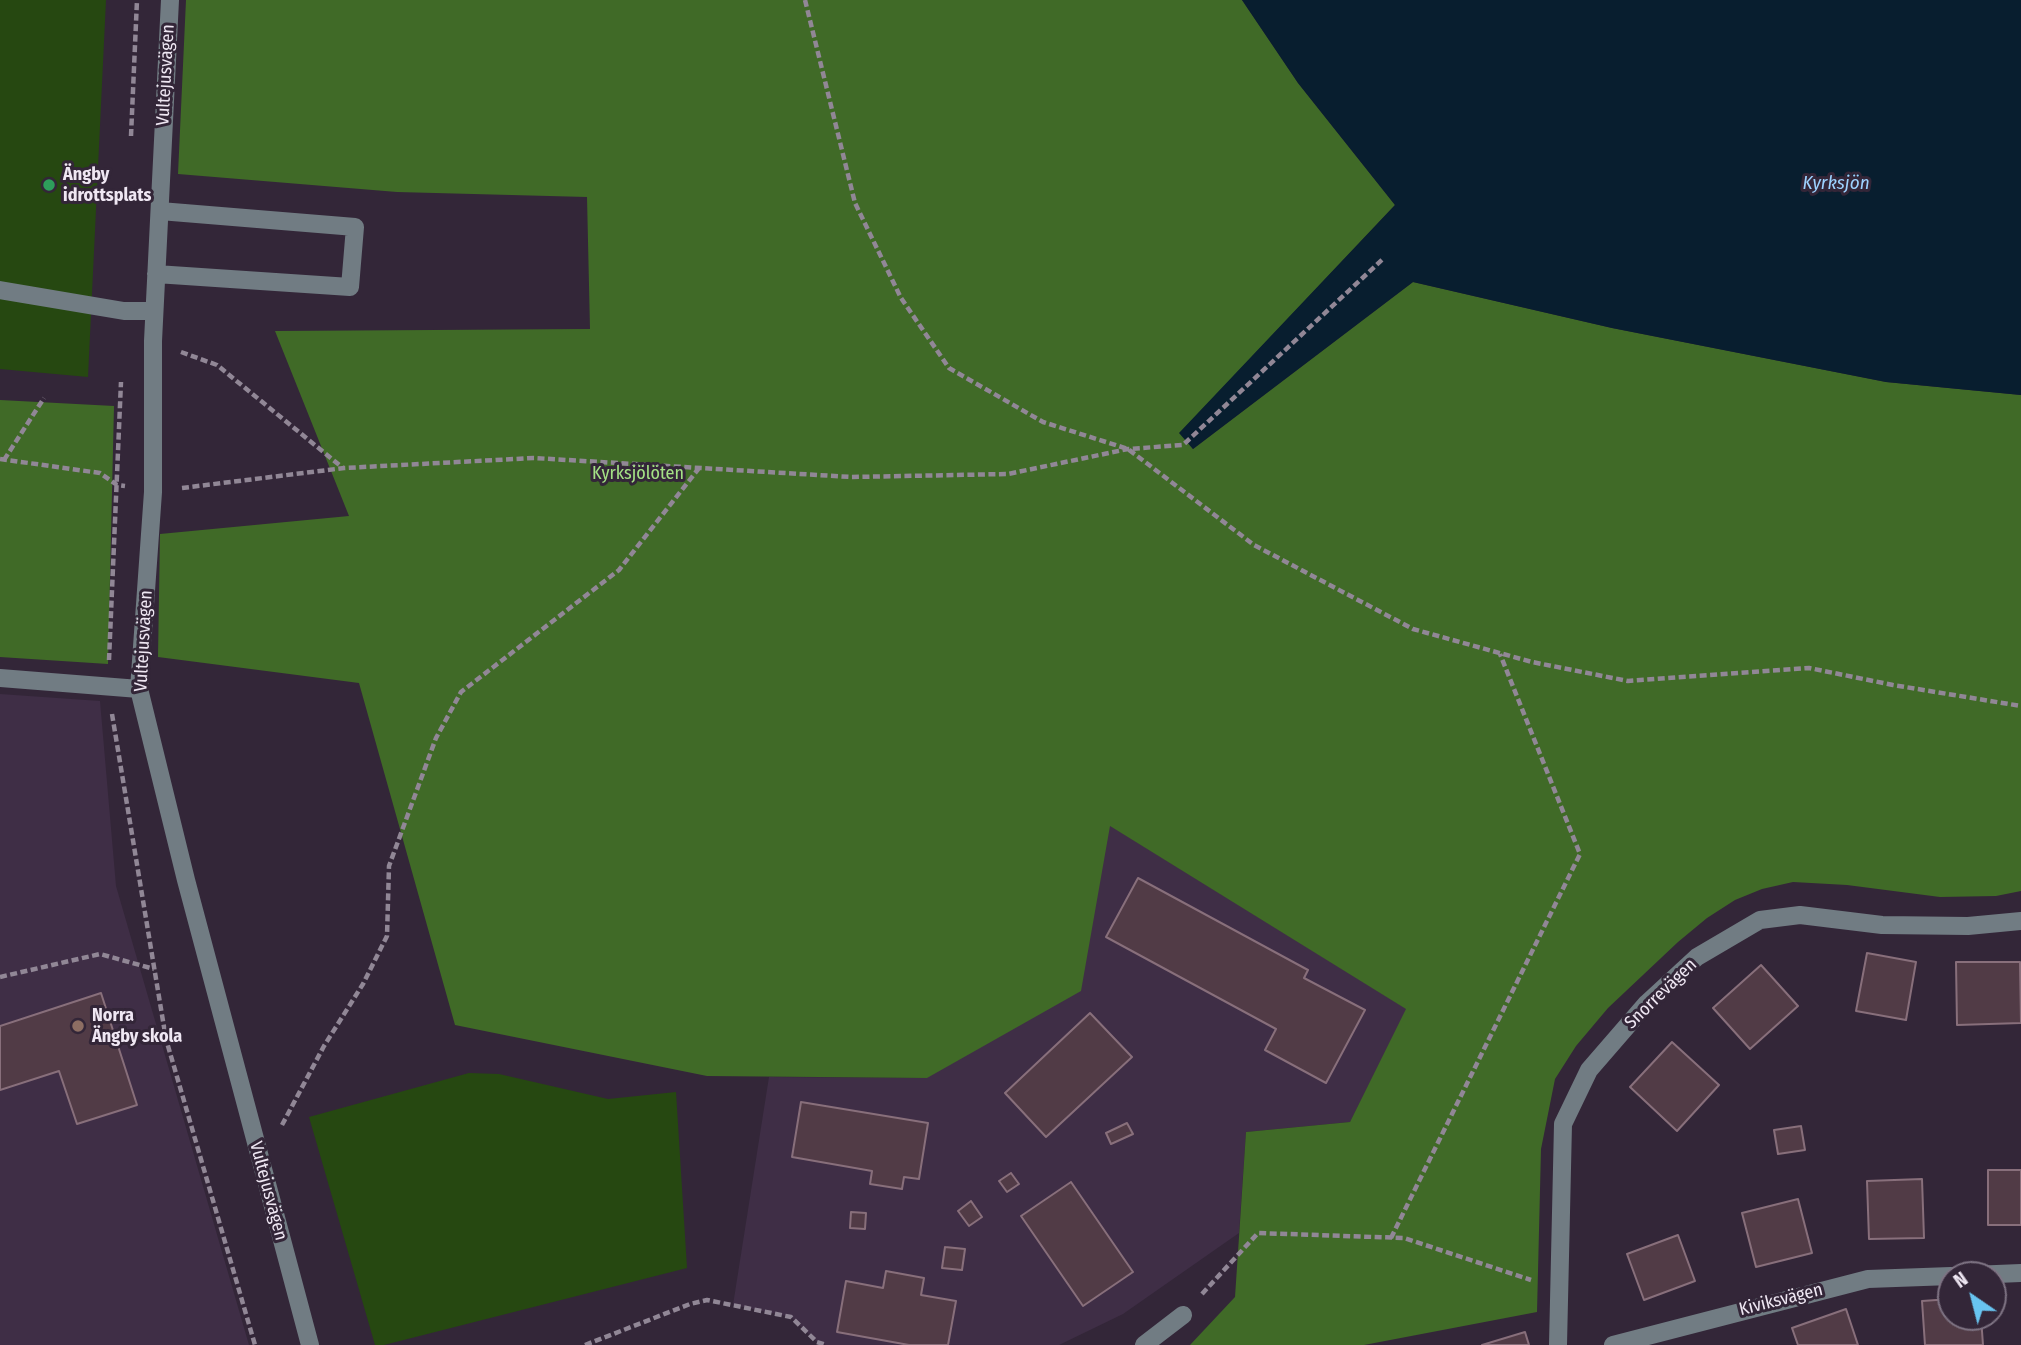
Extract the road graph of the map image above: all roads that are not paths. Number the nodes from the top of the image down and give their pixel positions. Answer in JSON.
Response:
{"nodes":[{"id":1,"x":170,"y":0,"type":"edge"},
{"id":2,"x":160,"y":211,"type":"junction"},
{"id":3,"x":156,"y":274,"type":"junction"},
{"id":4,"x":0,"y":290,"type":"edge"},
{"id":5,"x":154,"y":312,"type":"junction"},
{"id":6,"x":0,"y":678,"type":"edge"},
{"id":7,"x":139,"y":689,"type":"junction"},
{"id":8,"x":2021,"y":921,"type":"edge"},
{"id":9,"x":1937,"y":1277,"type":"edge"},
{"id":10,"x":1183,"y":1315,"type":"road end"},
{"id":11,"x":310,"y":1345,"type":"edge"},
{"id":12,"x":1144,"y":1345,"type":"edge"},
{"id":13,"x":1558,"y":1345,"type":"edge"},
{"id":14,"x":1613,"y":1345,"type":"edge"}],
"edges":[{"from":1,"to":2,"type":"street","name":"Vultejusvägen"},
{"from":2,"to":3,"type":"street","name":"Vultejusvägen"},
{"from":2,"to":3,"type":"street"},
{"from":3,"to":5,"type":"street","name":"Vultejusvägen"},
{"from":4,"to":5,"type":"street"},
{"from":5,"to":7,"type":"street","name":"Vultejusvägen"},
{"from":6,"to":7,"type":"street"},
{"from":7,"to":11,"type":"street","name":"Vultejusvägen"},
{"from":8,"to":13,"type":"street","name":"Snorrevägen"},
{"from":9,"to":14,"type":"street","name":"Kiviksvägen"},
{"from":10,"to":12,"type":"street"}]}
